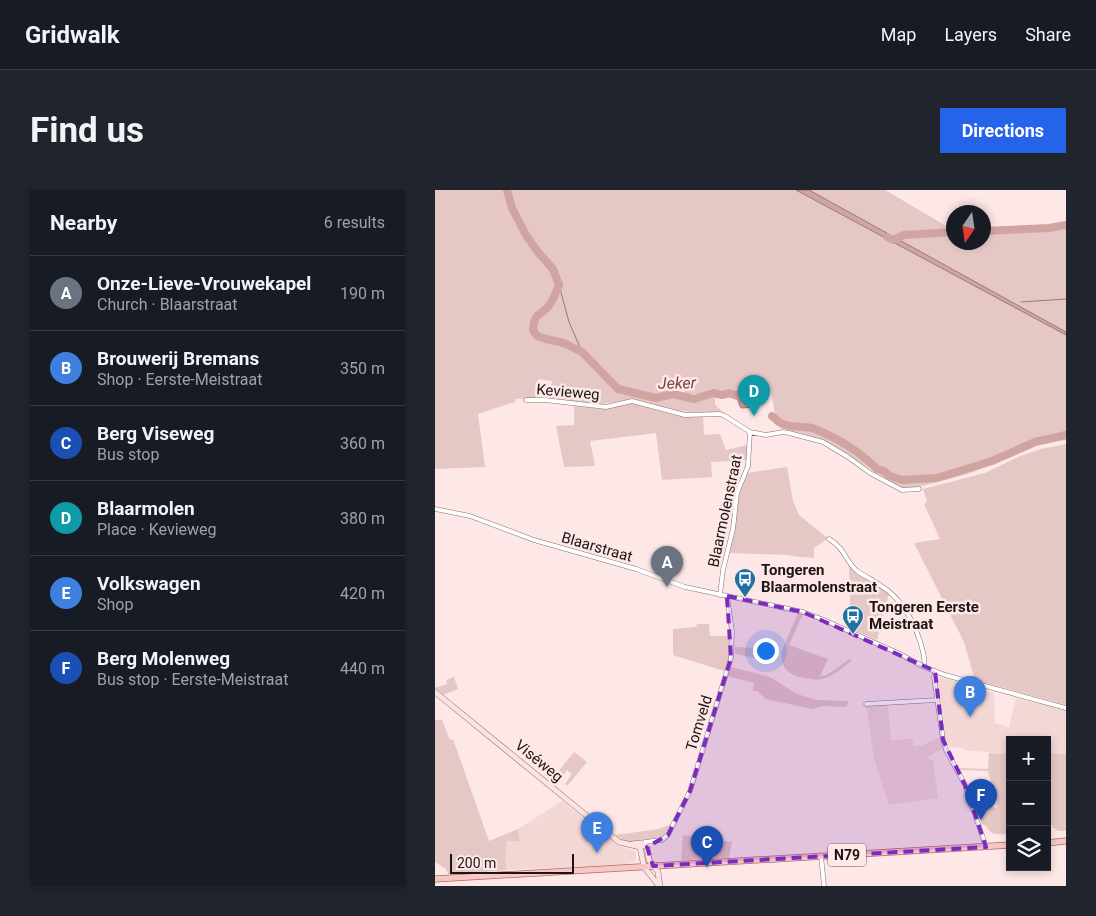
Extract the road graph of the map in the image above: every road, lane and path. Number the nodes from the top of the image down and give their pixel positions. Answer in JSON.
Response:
{"nodes":[{"id":1,"x":526,"y":400,"type":"dead end"},
{"id":2,"x":750,"y":432,"type":"junction"},
{"id":3,"x":919,"y":489,"type":"dead end"},
{"id":4,"x":435,"y":509,"type":"edge"},
{"id":5,"x":829,"y":539,"type":"dead end"},
{"id":6,"x":720,"y":595,"type":"junction"},
{"id":7,"x":727,"y":596,"type":"junction"},
{"id":8,"x":924,"y":667,"type":"junction"},
{"id":9,"x":935,"y":671,"type":"junction"},
{"id":10,"x":435,"y":692,"type":"edge"},
{"id":11,"x":937,"y":700,"type":"junction"},
{"id":12,"x":866,"y":704,"type":"dead end"},
{"id":13,"x":1066,"y":708,"type":"edge"},
{"id":14,"x":1066,"y":842,"type":"edge"},
{"id":15,"x":1051,"y":843,"type":"edge"},
{"id":16,"x":1006,"y":845,"type":"edge"},
{"id":17,"x":643,"y":846,"type":"junction"},
{"id":18,"x":986,"y":846,"type":"junction"},
{"id":19,"x":821,"y":856,"type":"junction"},
{"id":20,"x":653,"y":866,"type":"junction"},
{"id":21,"x":644,"y":867,"type":"junction"},
{"id":22,"x":435,"y":879,"type":"edge"},
{"id":23,"x":660,"y":886,"type":"edge"},
{"id":24,"x":823,"y":886,"type":"edge"}],
"edges":[{"from":1,"to":2,"type":"street","name":"Kevieweg"},
{"from":2,"to":3,"type":"street"},
{"from":2,"to":6,"type":"street","name":"Blaarmolenstraat"},
{"from":4,"to":6,"type":"street","name":"Blaarstraat"},
{"from":5,"to":8,"type":"street"},
{"from":6,"to":7,"type":"street","name":"Blaarstraat"},
{"from":7,"to":8,"type":"street","name":"Blaarstraat"},
{"from":7,"to":17,"type":"street","name":"Tomveld"},
{"from":8,"to":9,"type":"street","name":"Blaarstraat"},
{"from":9,"to":11,"type":"street"},
{"from":9,"to":13,"type":"street","name":"Blaarstraat"},
{"from":10,"to":17,"type":"main road","name":"Viséweg"},
{"from":11,"to":12,"type":"street"},
{"from":11,"to":18,"type":"street"},
{"from":14,"to":15,"type":"main road"},
{"from":16,"to":18,"type":"main road"},
{"from":17,"to":20,"type":"main road"},
{"from":17,"to":21,"type":"main road"},
{"from":18,"to":19,"type":"main road","number":"N79"},
{"from":19,"to":20,"type":"main road","number":"N79"},
{"from":19,"to":24,"type":"street"},
{"from":20,"to":21,"type":"main road","number":"N79"},
{"from":20,"to":23,"type":"main road"},
{"from":21,"to":22,"type":"main road","number":"N79"},
{"from":21,"to":23,"type":"main road"}]}
